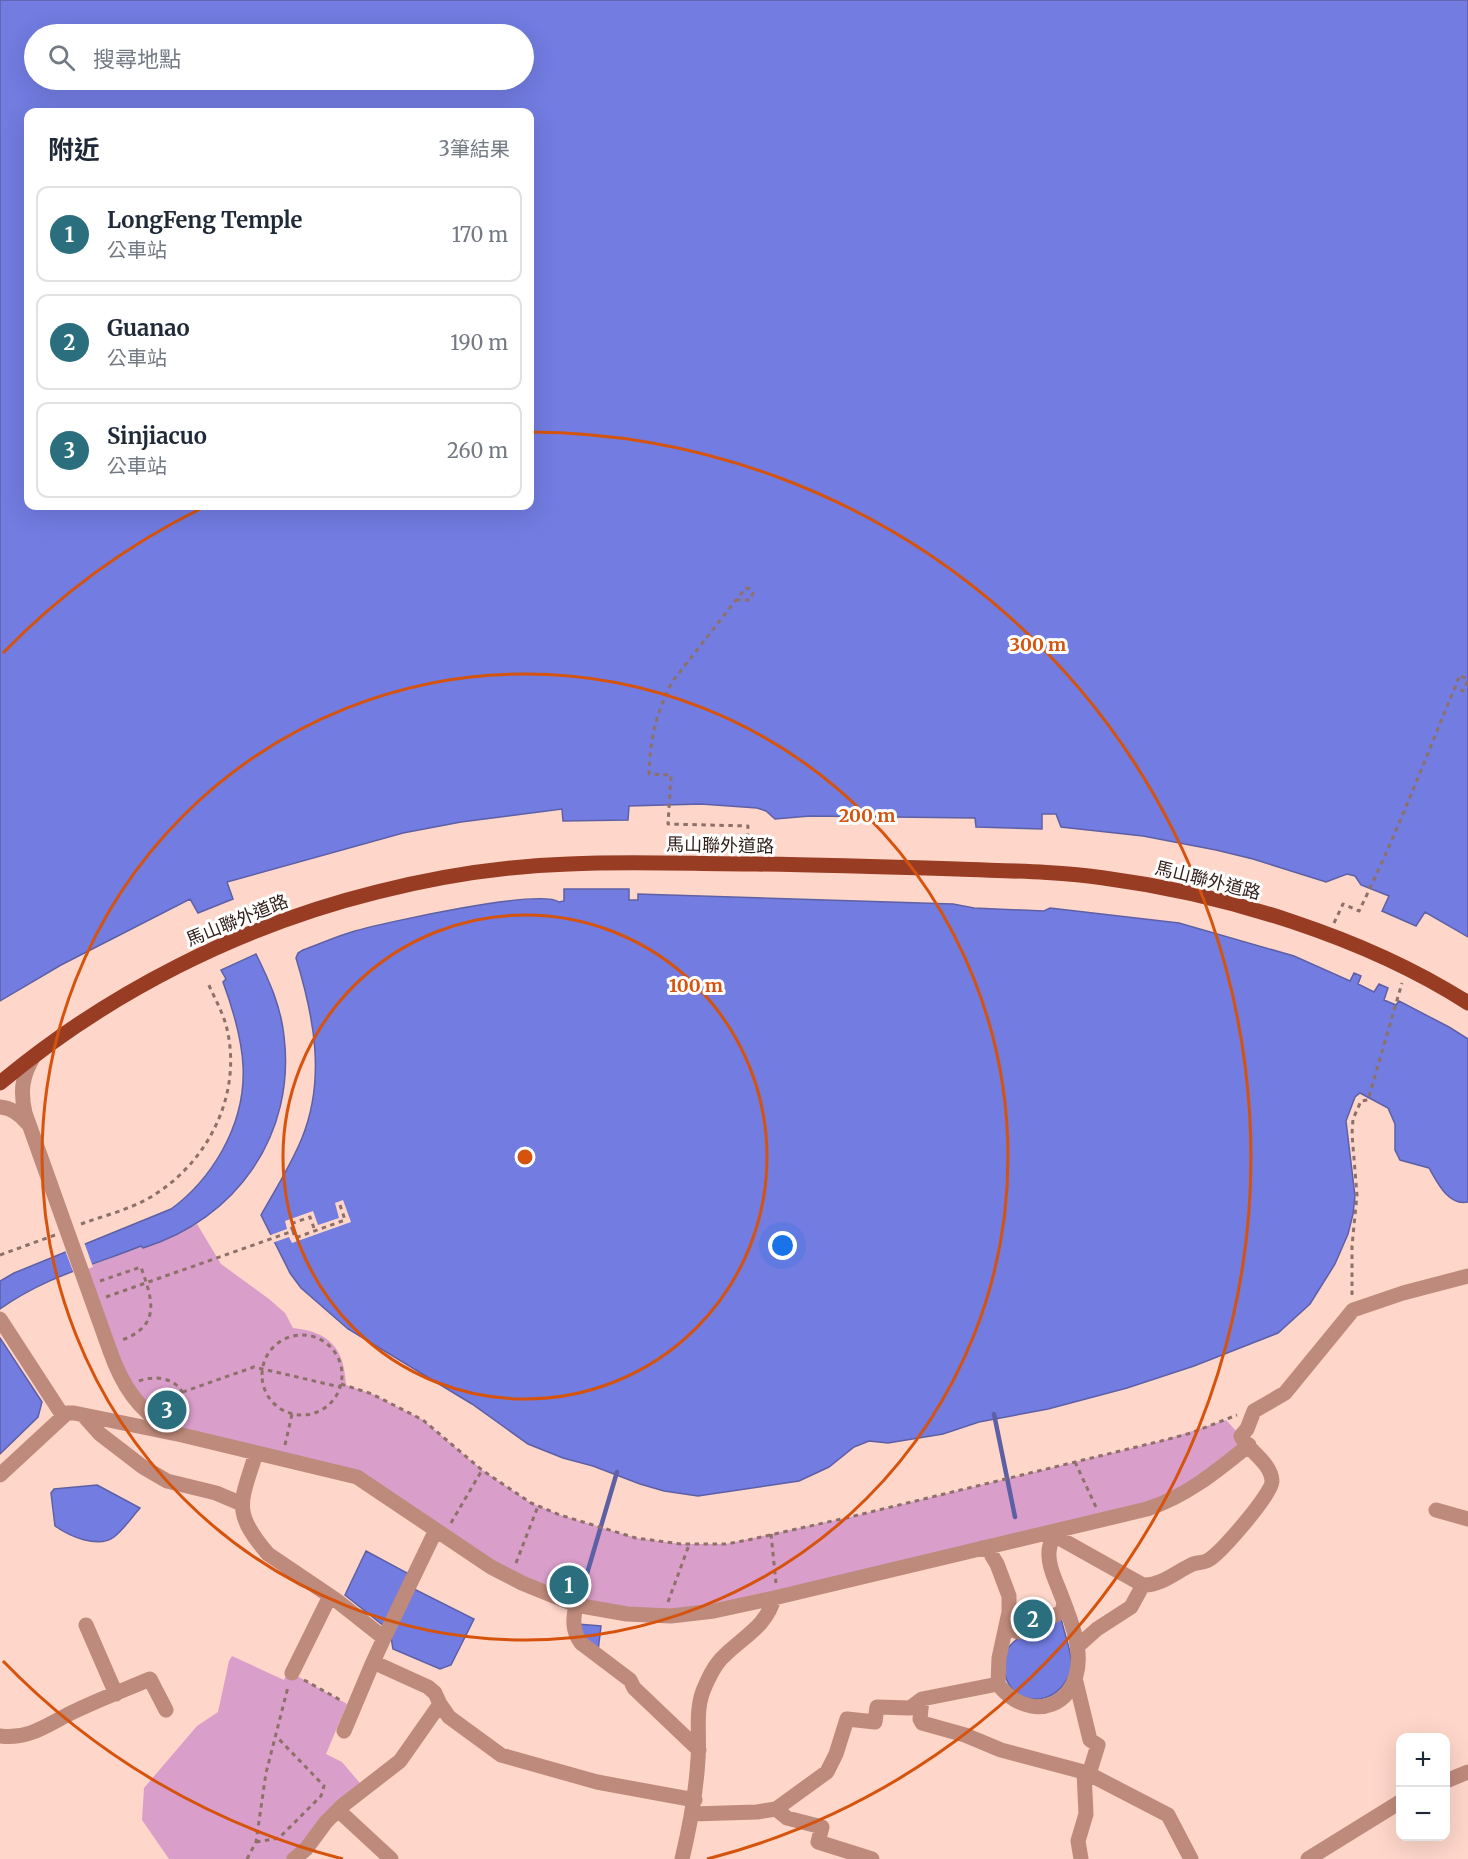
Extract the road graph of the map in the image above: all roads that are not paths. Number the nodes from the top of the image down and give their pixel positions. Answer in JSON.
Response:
{"nodes":[{"id":1,"x":1468,"y":1003,"type":"edge"},
{"id":2,"x":34,"y":1056,"type":"junction"},
{"id":3,"x":0,"y":1084,"type":"edge"},
{"id":4,"x":23,"y":1101,"type":"junction"},
{"id":5,"x":0,"y":1107,"type":"edge"},
{"id":6,"x":32,"y":1134,"type":"junction"},
{"id":7,"x":1468,"y":1276,"type":"edge"},
{"id":8,"x":0,"y":1319,"type":"edge"},
{"id":9,"x":83,"y":1415,"type":"junction"},
{"id":10,"x":63,"y":1416,"type":"junction"},
{"id":11,"x":183,"y":1426,"type":"junction"},
{"id":12,"x":1249,"y":1445,"type":"junction"},
{"id":13,"x":256,"y":1453,"type":"junction"},
{"id":14,"x":0,"y":1475,"type":"edge"},
{"id":15,"x":242,"y":1504,"type":"junction"},
{"id":16,"x":1436,"y":1510,"type":"dead end"},
{"id":17,"x":1468,"y":1519,"type":"edge"},
{"id":18,"x":439,"y":1527,"type":"junction"},
{"id":19,"x":1060,"y":1531,"type":"junction"},
{"id":20,"x":982,"y":1548,"type":"junction"},
{"id":21,"x":1143,"y":1585,"type":"junction"},
{"id":22,"x":775,"y":1592,"type":"junction"},
{"id":23,"x":330,"y":1596,"type":"junction"},
{"id":24,"x":1064,"y":1603,"type":"junction"},
{"id":25,"x":576,"y":1605,"type":"junction"},
{"id":26,"x":1007,"y":1623,"type":"junction"},
{"id":27,"x":86,"y":1624,"type":"dead end"},
{"id":28,"x":384,"y":1638,"type":"junction"},
{"id":29,"x":1078,"y":1646,"type":"junction"},
{"id":30,"x":373,"y":1662,"type":"junction"},
{"id":31,"x":292,"y":1673,"type":"road end"},
{"id":32,"x":1076,"y":1682,"type":"junction"},
{"id":33,"x":998,"y":1684,"type":"junction"},
{"id":34,"x":116,"y":1694,"type":"junction"},
{"id":35,"x":922,"y":1699,"type":"junction"},
{"id":36,"x":440,"y":1704,"type":"junction"},
{"id":37,"x":166,"y":1710,"type":"dead end"},
{"id":38,"x":344,"y":1731,"type":"dead end"},
{"id":39,"x":0,"y":1736,"type":"edge"},
{"id":40,"x":699,"y":1750,"type":"junction"},
{"id":41,"x":1468,"y":1772,"type":"edge"},
{"id":42,"x":1087,"y":1773,"type":"junction"},
{"id":43,"x":1450,"y":1779,"type":"edge"},
{"id":44,"x":1396,"y":1805,"type":"edge"},
{"id":45,"x":693,"y":1807,"type":"junction"},
{"id":46,"x":776,"y":1809,"type":"junction"},
{"id":47,"x":338,"y":1810,"type":"junction"},
{"id":48,"x":294,"y":1859,"type":"edge"},
{"id":49,"x":391,"y":1859,"type":"edge"},
{"id":50,"x":682,"y":1859,"type":"edge"},
{"id":51,"x":872,"y":1859,"type":"edge"},
{"id":52,"x":1081,"y":1859,"type":"edge"},
{"id":53,"x":1191,"y":1859,"type":"edge"},
{"id":54,"x":1308,"y":1859,"type":"edge"}],
"edges":[{"from":1,"to":2,"type":"main road","name":"馬山聯外道路"},
{"from":2,"to":3,"type":"main road","name":"馬山聯外道路"},
{"from":2,"to":4,"type":"street"},
{"from":3,"to":4,"type":"street"},
{"from":4,"to":6,"type":"street"},
{"from":5,"to":6,"type":"street"},
{"from":6,"to":11,"type":"street"},
{"from":7,"to":12,"type":"street"},
{"from":8,"to":10,"type":"street"},
{"from":9,"to":10,"type":"street"},
{"from":9,"to":11,"type":"street"},
{"from":9,"to":15,"type":"street"},
{"from":10,"to":14,"type":"street"},
{"from":11,"to":13,"type":"street"},
{"from":12,"to":19,"type":"street"},
{"from":12,"to":21,"type":"street"},
{"from":13,"to":15,"type":"street"},
{"from":13,"to":18,"type":"street"},
{"from":15,"to":23,"type":"street"},
{"from":16,"to":17,"type":"street"},
{"from":18,"to":25,"type":"street"},
{"from":18,"to":28,"type":"street"},
{"from":19,"to":20,"type":"street"},
{"from":19,"to":21,"type":"street"},
{"from":19,"to":24,"type":"street"},
{"from":20,"to":22,"type":"street"},
{"from":20,"to":26,"type":"street"},
{"from":21,"to":29,"type":"street"},
{"from":22,"to":25,"type":"street"},
{"from":22,"to":40,"type":"street"},
{"from":23,"to":28,"type":"street"},
{"from":23,"to":31,"type":"street"},
{"from":24,"to":26,"type":"street"},
{"from":24,"to":29,"type":"street"},
{"from":25,"to":40,"type":"street"},
{"from":26,"to":33,"type":"street"},
{"from":27,"to":34,"type":"street"},
{"from":28,"to":30,"type":"street"},
{"from":29,"to":32,"type":"street"},
{"from":30,"to":36,"type":"street"},
{"from":30,"to":38,"type":"street"},
{"from":32,"to":33,"type":"street"},
{"from":32,"to":42,"type":"street"},
{"from":33,"to":35,"type":"street"},
{"from":34,"to":37,"type":"street"},
{"from":34,"to":39,"type":"street"},
{"from":35,"to":42,"type":"street"},
{"from":35,"to":46,"type":"street"},
{"from":36,"to":45,"type":"street"},
{"from":36,"to":47,"type":"street"},
{"from":40,"to":45,"type":"street"},
{"from":41,"to":43,"type":"street"},
{"from":42,"to":52,"type":"street"},
{"from":42,"to":53,"type":"street"},
{"from":44,"to":54,"type":"street"},
{"from":45,"to":46,"type":"street"},
{"from":45,"to":50,"type":"street"},
{"from":46,"to":51,"type":"street"},
{"from":47,"to":48,"type":"street"},
{"from":47,"to":49,"type":"street"}]}
